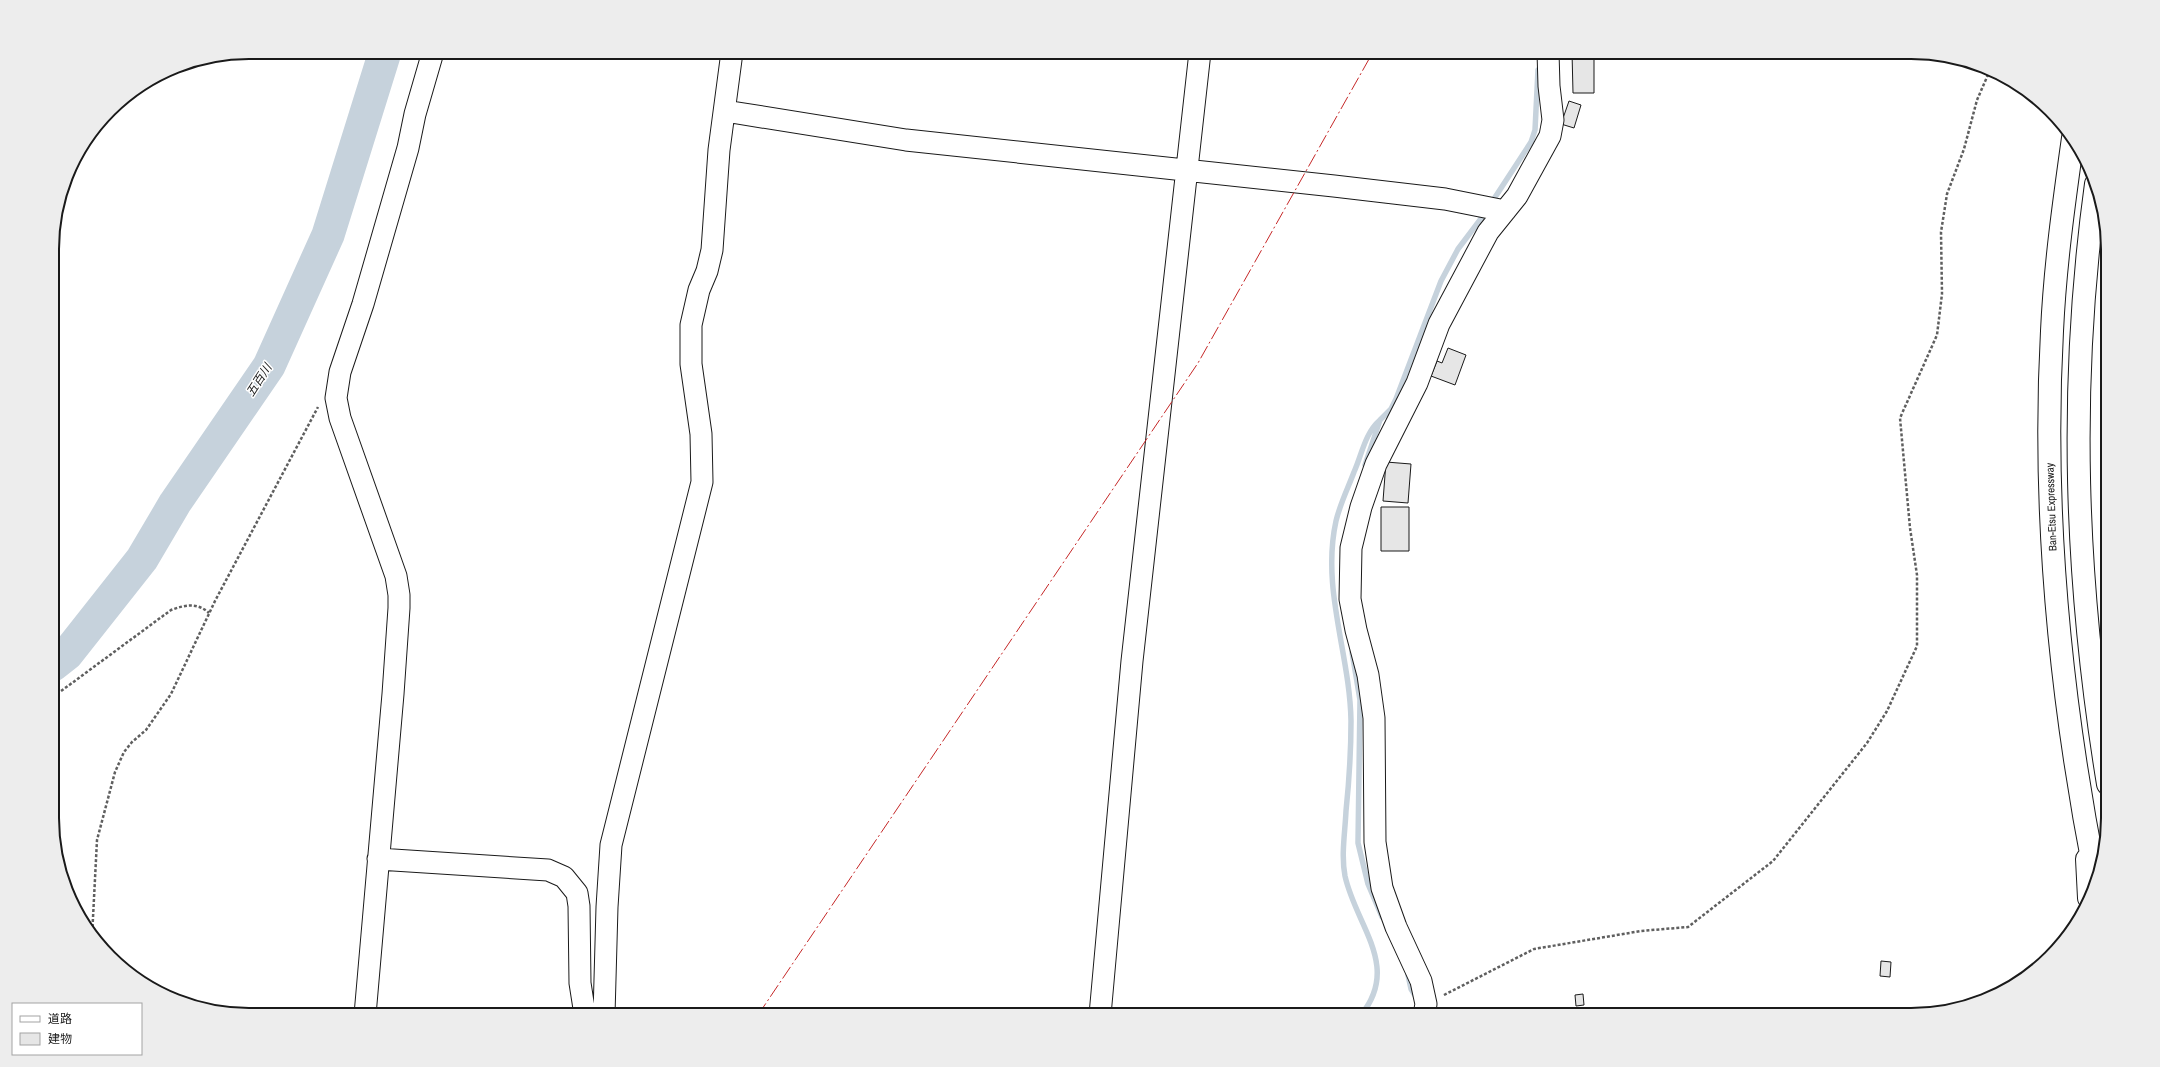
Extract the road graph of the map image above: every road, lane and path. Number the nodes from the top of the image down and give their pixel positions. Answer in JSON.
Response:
{"nodes":[{"id":1,"x":431,"y":59,"type":"edge"},
{"id":2,"x":731,"y":59,"type":"edge"},
{"id":3,"x":1199,"y":59,"type":"edge"},
{"id":4,"x":1548,"y":59,"type":"edge"},
{"id":5,"x":1988,"y":75,"type":"edge"},
{"id":6,"x":725,"y":111,"type":"junction"},
{"id":7,"x":2072,"y":147,"type":"edge"},
{"id":8,"x":1186,"y":169,"type":"junction"},
{"id":9,"x":2094,"y":197,"type":"edge"},
{"id":10,"x":1505,"y":211,"type":"junction"},
{"id":11,"x":336,"y":392,"type":"junction"},
{"id":12,"x":209,"y":613,"type":"junction"},
{"id":13,"x":59,"y":693,"type":"edge"},
{"id":14,"x":2101,"y":742,"type":"edge"},
{"id":15,"x":2084,"y":820,"type":"junction"},
{"id":16,"x":378,"y":859,"type":"junction"},
{"id":17,"x":2094,"y":870,"type":"edge"},
{"id":18,"x":2088,"y":887,"type":"edge"},
{"id":19,"x":93,"y":926,"type":"edge"},
{"id":20,"x":366,"y":1008,"type":"edge"},
{"id":21,"x":584,"y":1008,"type":"edge"},
{"id":22,"x":604,"y":1008,"type":"edge"},
{"id":23,"x":1101,"y":1008,"type":"edge"},
{"id":24,"x":1425,"y":1008,"type":"edge"},
{"id":25,"x":1429,"y":1008,"type":"edge"}],
"edges":[{"from":1,"to":11,"type":"street"},
{"from":2,"to":6,"type":"street"},
{"from":3,"to":8,"type":"street"},
{"from":4,"to":10,"type":"street"},
{"from":5,"to":25,"type":"path"},
{"from":6,"to":8,"type":"street"},
{"from":6,"to":22,"type":"street"},
{"from":7,"to":15,"type":"highway","name":"Ban-Etsu Expressway"},
{"from":8,"to":10,"type":"street"},
{"from":8,"to":23,"type":"street"},
{"from":9,"to":14,"type":"highway"},
{"from":10,"to":24,"type":"street"},
{"from":11,"to":12,"type":"path"},
{"from":11,"to":16,"type":"street"},
{"from":12,"to":13,"type":"path"},
{"from":12,"to":19,"type":"path"},
{"from":15,"to":17,"type":"highway","name":"Ban-Etsu Expressway"},
{"from":15,"to":18,"type":"highway"},
{"from":16,"to":20,"type":"street"},
{"from":16,"to":21,"type":"street"}]}
